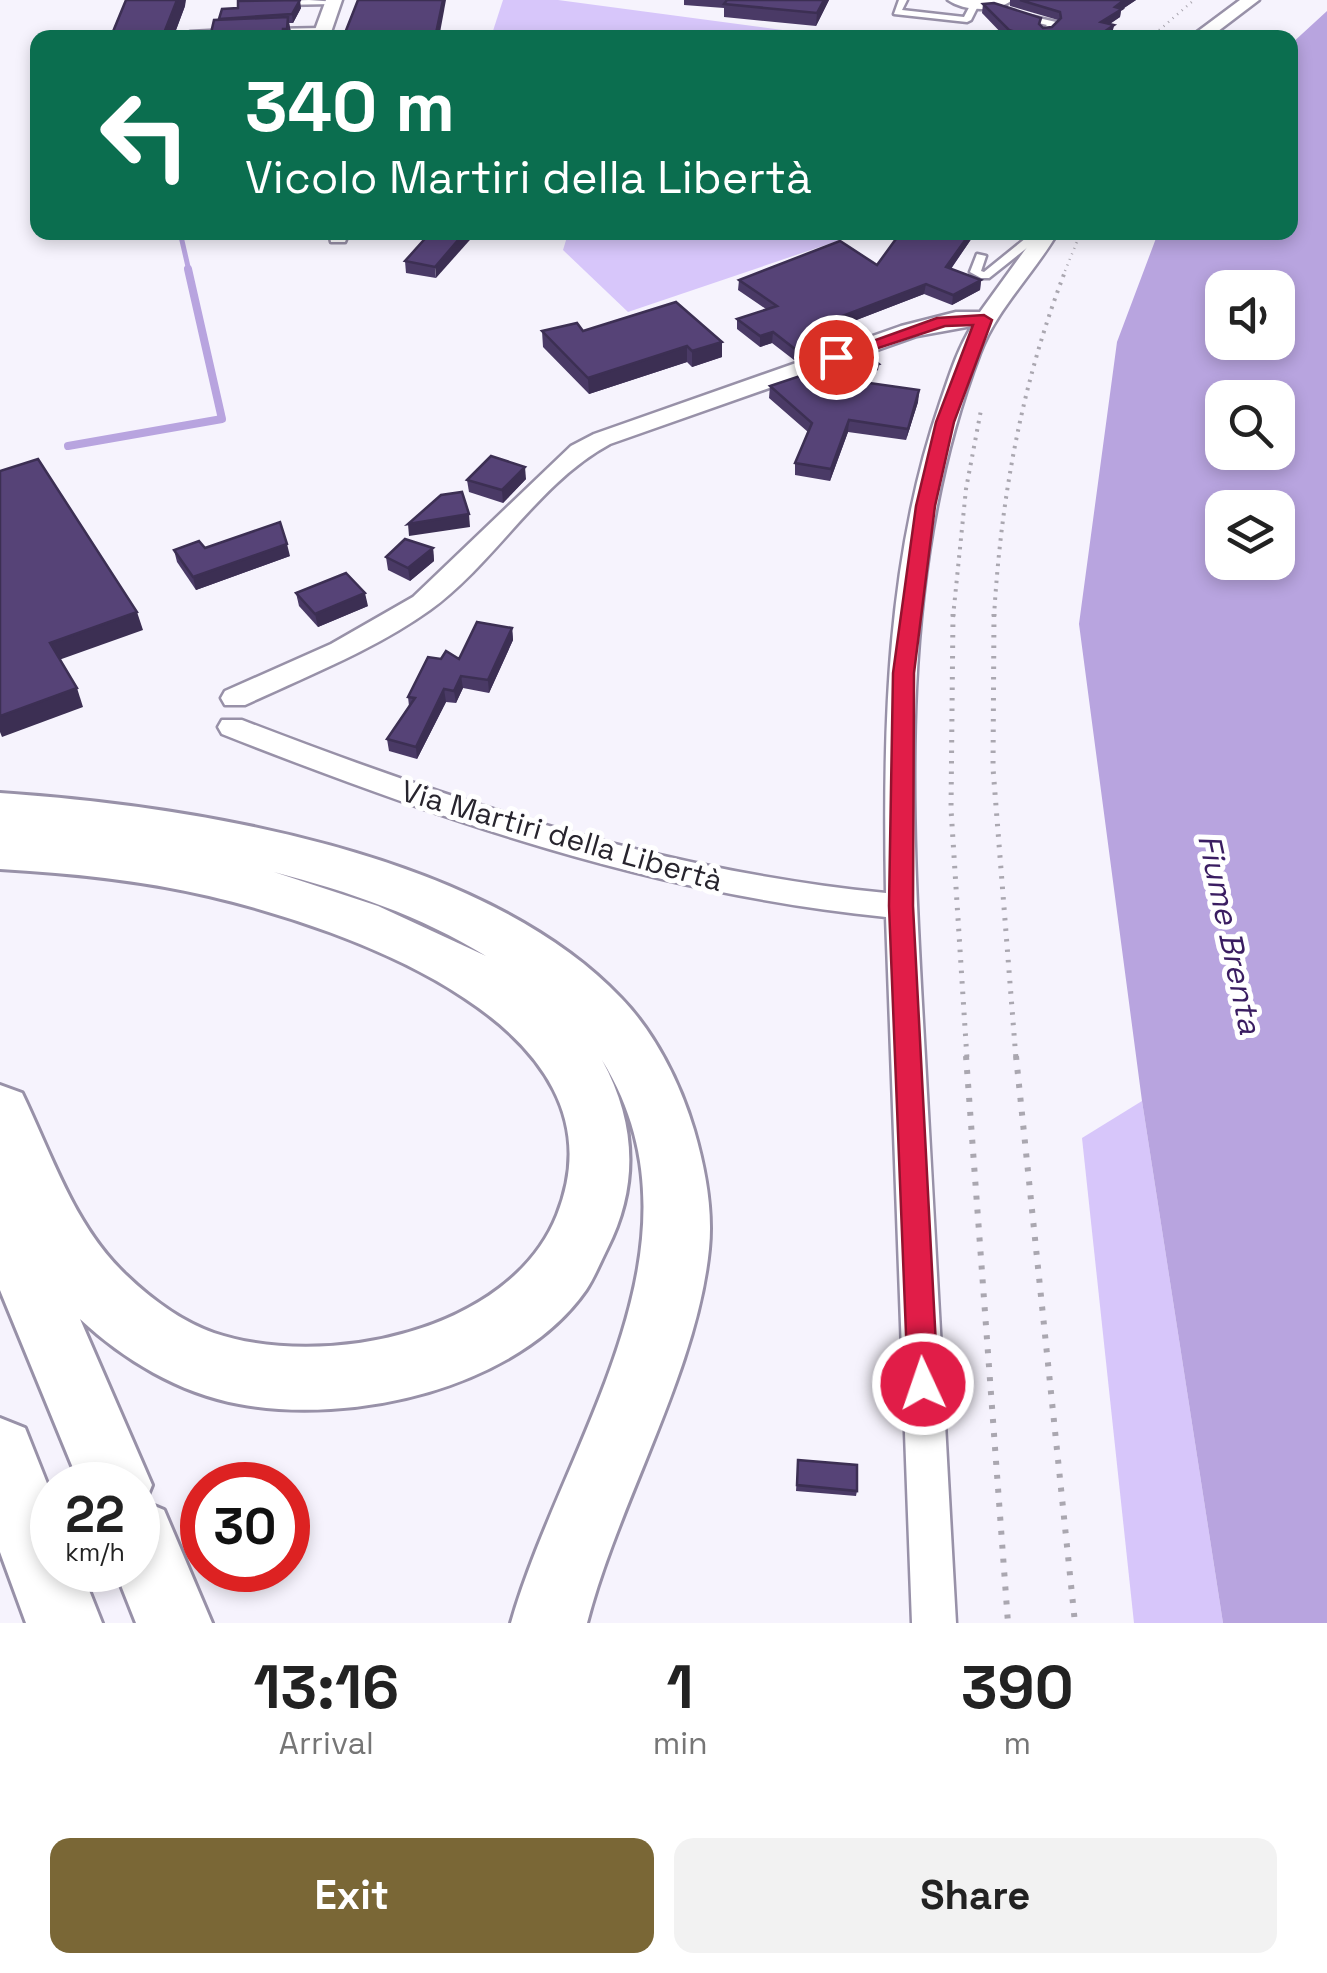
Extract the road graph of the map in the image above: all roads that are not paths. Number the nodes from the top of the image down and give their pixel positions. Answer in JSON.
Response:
{"nodes":[{"id":1,"x":904,"y":0,"type":"edge"},
{"id":2,"x":956,"y":0,"type":"edge"},
{"id":3,"x":1251,"y":0,"type":"edge"},
{"id":4,"x":334,"y":1,"type":"edge"},
{"id":5,"x":976,"y":2,"type":"edge"},
{"id":6,"x":275,"y":4,"type":"edge"},
{"id":7,"x":1000,"y":5,"type":"edge"},
{"id":8,"x":1018,"y":15,"type":"edge"},
{"id":9,"x":1066,"y":18,"type":"edge"},
{"id":10,"x":323,"y":30,"type":"edge"},
{"id":11,"x":1208,"y":30,"type":"edge"},
{"id":12,"x":1030,"y":240,"type":"edge"},
{"id":13,"x":1044,"y":240,"type":"edge"},
{"id":14,"x":982,"y":256,"type":"dead end"},
{"id":15,"x":984,"y":320,"type":"junction"},
{"id":16,"x":12,"y":831,"type":"edge"},
{"id":17,"x":901,"y":906,"type":"junction"},
{"id":18,"x":0,"y":1111,"type":"edge"},
{"id":19,"x":0,"y":1211,"type":"edge"},
{"id":20,"x":0,"y":1454,"type":"edge"},
{"id":21,"x":106,"y":1462,"type":"edge"},
{"id":22,"x":160,"y":1589,"type":"edge"},
{"id":23,"x":64,"y":1623,"type":"edge"},
{"id":24,"x":174,"y":1623,"type":"edge"},
{"id":25,"x":549,"y":1623,"type":"edge"},
{"id":26,"x":934,"y":1623,"type":"edge"}],
"edges":[{"from":1,"to":5,"type":"lane"},
{"from":2,"to":5,"type":"street"},
{"from":3,"to":11,"type":"street"},
{"from":4,"to":6,"type":"lane"},
{"from":4,"to":10,"type":"street"},
{"from":5,"to":7,"type":"street"},
{"from":8,"to":9,"type":"lane"},
{"from":12,"to":14,"type":"lane"},
{"from":13,"to":15,"type":"street"},
{"from":15,"to":17,"type":"street"},
{"from":15,"to":17,"type":"street","name":"Via Martiri della Libertà"},
{"from":16,"to":18,"type":"highway"},
{"from":16,"to":25,"type":"highway"},
{"from":17,"to":26,"type":"street"},
{"from":19,"to":21,"type":"highway"},
{"from":20,"to":23,"type":"highway"},
{"from":22,"to":24,"type":"highway"}]}
